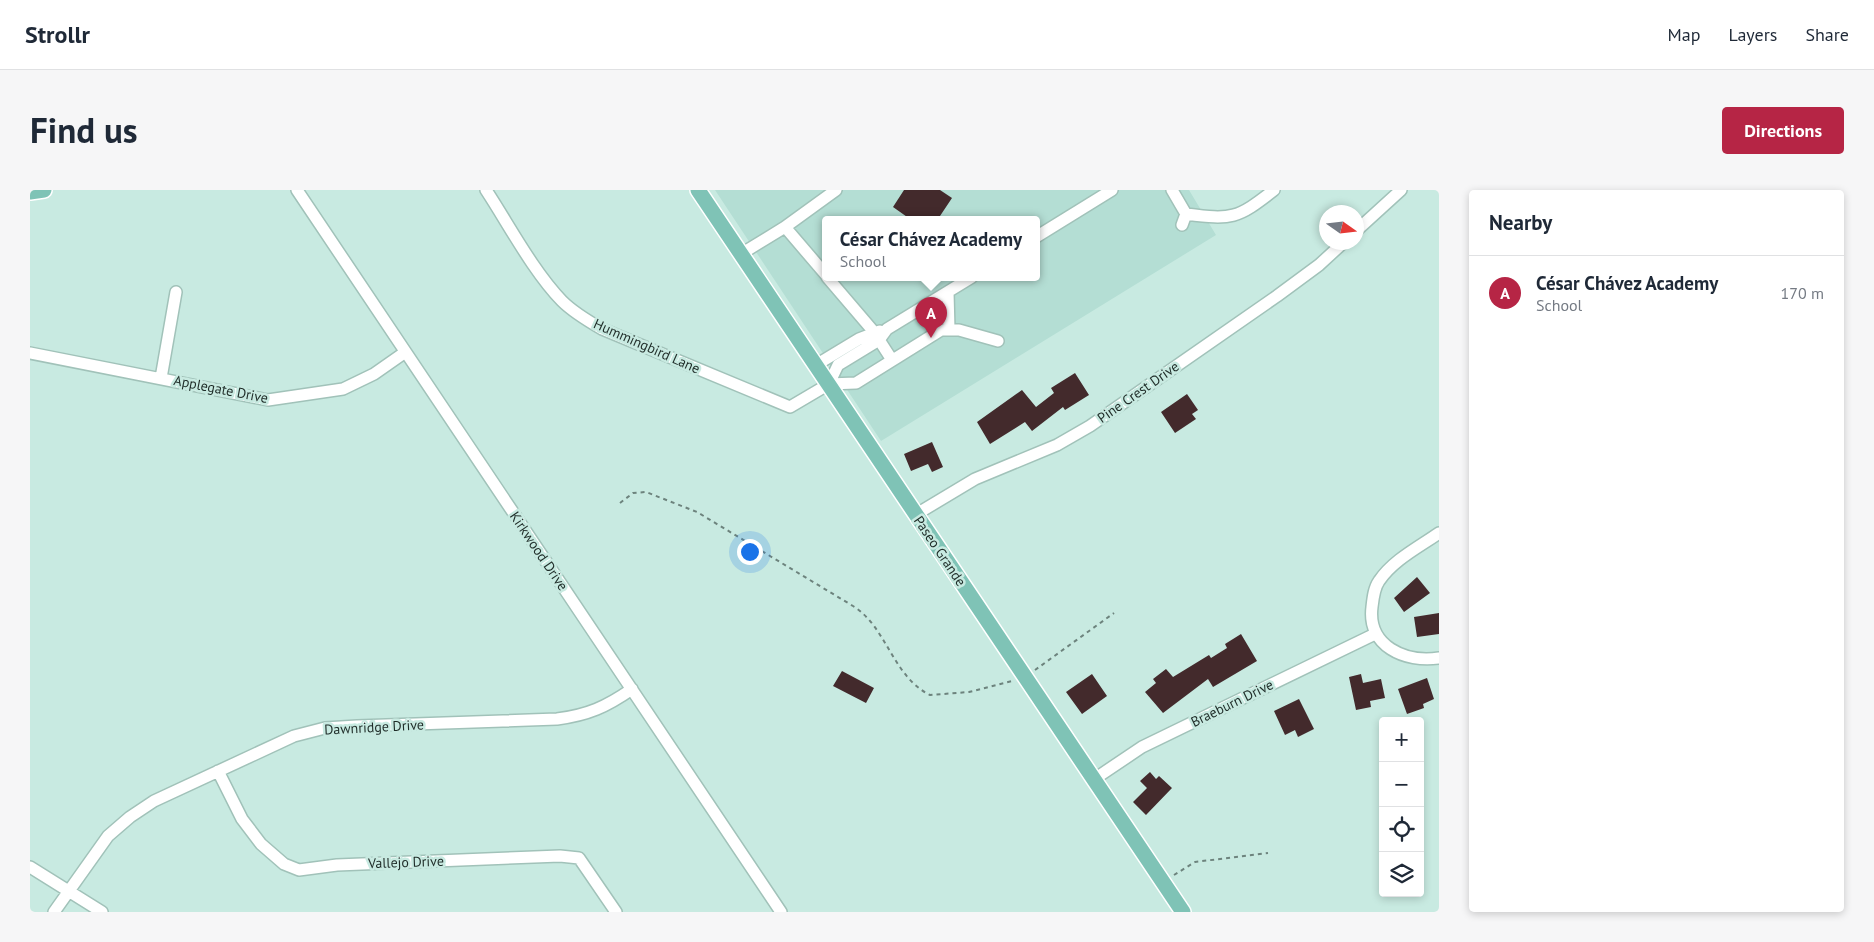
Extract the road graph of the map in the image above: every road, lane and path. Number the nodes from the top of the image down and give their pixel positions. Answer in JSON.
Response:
{"nodes":[{"id":1,"x":44,"y":190,"type":"edge"},
{"id":2,"x":297,"y":190,"type":"edge"},
{"id":3,"x":486,"y":190,"type":"edge"},
{"id":4,"x":698,"y":190,"type":"edge"},
{"id":5,"x":836,"y":190,"type":"edge"},
{"id":6,"x":1112,"y":190,"type":"edge"},
{"id":7,"x":1172,"y":190,"type":"edge"},
{"id":8,"x":1274,"y":190,"type":"edge"},
{"id":9,"x":1401,"y":190,"type":"edge"},
{"id":10,"x":30,"y":192,"type":"edge"},
{"id":11,"x":1364,"y":224,"type":"edge"},
{"id":12,"x":785,"y":227,"type":"junction"},
{"id":13,"x":1040,"y":235,"type":"edge"},
{"id":14,"x":1335,"y":250,"type":"edge"},
{"id":15,"x":741,"y":254,"type":"junction"},
{"id":16,"x":822,"y":270,"type":"edge"},
{"id":17,"x":831,"y":281,"type":"edge"},
{"id":18,"x":966,"y":281,"type":"edge"},
{"id":19,"x":176,"y":292,"type":"dead end"},
{"id":20,"x":948,"y":292,"type":"junction"},
{"id":21,"x":949,"y":330,"type":"junction"},
{"id":22,"x":876,"y":336,"type":"junction"},
{"id":23,"x":998,"y":341,"type":"dead end"},
{"id":24,"x":30,"y":353,"type":"edge"},
{"id":25,"x":404,"y":353,"type":"junction"},
{"id":26,"x":892,"y":360,"type":"junction"},
{"id":27,"x":816,"y":365,"type":"junction"},
{"id":28,"x":161,"y":378,"type":"junction"},
{"id":29,"x":829,"y":384,"type":"junction"},
{"id":30,"x":620,"y":503,"type":"dead end"},
{"id":31,"x":915,"y":515,"type":"junction"},
{"id":32,"x":1439,"y":533,"type":"edge"},
{"id":33,"x":1114,"y":614,"type":"dead end"},
{"id":34,"x":1375,"y":634,"type":"junction"},
{"id":35,"x":1439,"y":658,"type":"edge"},
{"id":36,"x":1034,"y":671,"type":"dead end"},
{"id":37,"x":1011,"y":682,"type":"dead end"},
{"id":38,"x":632,"y":689,"type":"junction"},
{"id":39,"x":218,"y":771,"type":"junction"},
{"id":40,"x":1093,"y":780,"type":"junction"},
{"id":41,"x":1268,"y":853,"type":"dead end"},
{"id":42,"x":30,"y":867,"type":"edge"},
{"id":43,"x":1172,"y":875,"type":"dead end"},
{"id":44,"x":68,"y":890,"type":"junction"},
{"id":45,"x":54,"y":912,"type":"edge"},
{"id":46,"x":102,"y":912,"type":"edge"},
{"id":47,"x":616,"y":912,"type":"edge"},
{"id":48,"x":781,"y":912,"type":"edge"},
{"id":49,"x":1183,"y":912,"type":"edge"}],
"edges":[{"from":1,"to":10,"type":"main road"},
{"from":2,"to":25,"type":"street","name":"Kirkwood Drive"},
{"from":3,"to":29,"type":"street","name":"Hummingbird Lane"},
{"from":4,"to":15,"type":"main road","name":"Paseo Grande"},
{"from":5,"to":12,"type":"street"},
{"from":6,"to":13,"type":"street"},
{"from":7,"to":8,"type":"street"},
{"from":9,"to":11,"type":"street"},
{"from":12,"to":15,"type":"street"},
{"from":12,"to":16,"type":"street"},
{"from":14,"to":31,"type":"street","name":"Pine Crest Drive"},
{"from":15,"to":27,"type":"main road","name":"Paseo Grande"},
{"from":17,"to":22,"type":"street"},
{"from":18,"to":20,"type":"street"},
{"from":19,"to":28,"type":"street"},
{"from":20,"to":21,"type":"street"},
{"from":20,"to":22,"type":"street"},
{"from":21,"to":23,"type":"street"},
{"from":21,"to":26,"type":"street"},
{"from":22,"to":26,"type":"street"},
{"from":22,"to":27,"type":"street"},
{"from":22,"to":29,"type":"street"},
{"from":24,"to":28,"type":"street","name":"Applegate Drive"},
{"from":25,"to":28,"type":"street","name":"Applegate Drive"},
{"from":25,"to":38,"type":"street","name":"Kirkwood Drive"},
{"from":26,"to":29,"type":"street"},
{"from":27,"to":29,"type":"main road","name":"Paseo Grande"},
{"from":29,"to":31,"type":"main road","name":"Paseo Grande"},
{"from":30,"to":37,"type":"path"},
{"from":31,"to":40,"type":"main road","name":"Paseo Grande"},
{"from":32,"to":34,"type":"street"},
{"from":33,"to":36,"type":"path"},
{"from":34,"to":35,"type":"street"},
{"from":34,"to":40,"type":"street","name":"Braeburn Drive"},
{"from":38,"to":39,"type":"street","name":"Dawnridge Drive"},
{"from":38,"to":48,"type":"street","name":"Kirkwood Drive"},
{"from":39,"to":44,"type":"street","name":"Dawnridge Drive"},
{"from":39,"to":47,"type":"street","name":"Vallejo Drive"},
{"from":40,"to":49,"type":"main road","name":"Paseo Grande"},
{"from":41,"to":43,"type":"path"},
{"from":42,"to":44,"type":"street"},
{"from":44,"to":45,"type":"street","name":"Dawnridge Drive"},
{"from":44,"to":46,"type":"street"}]}
